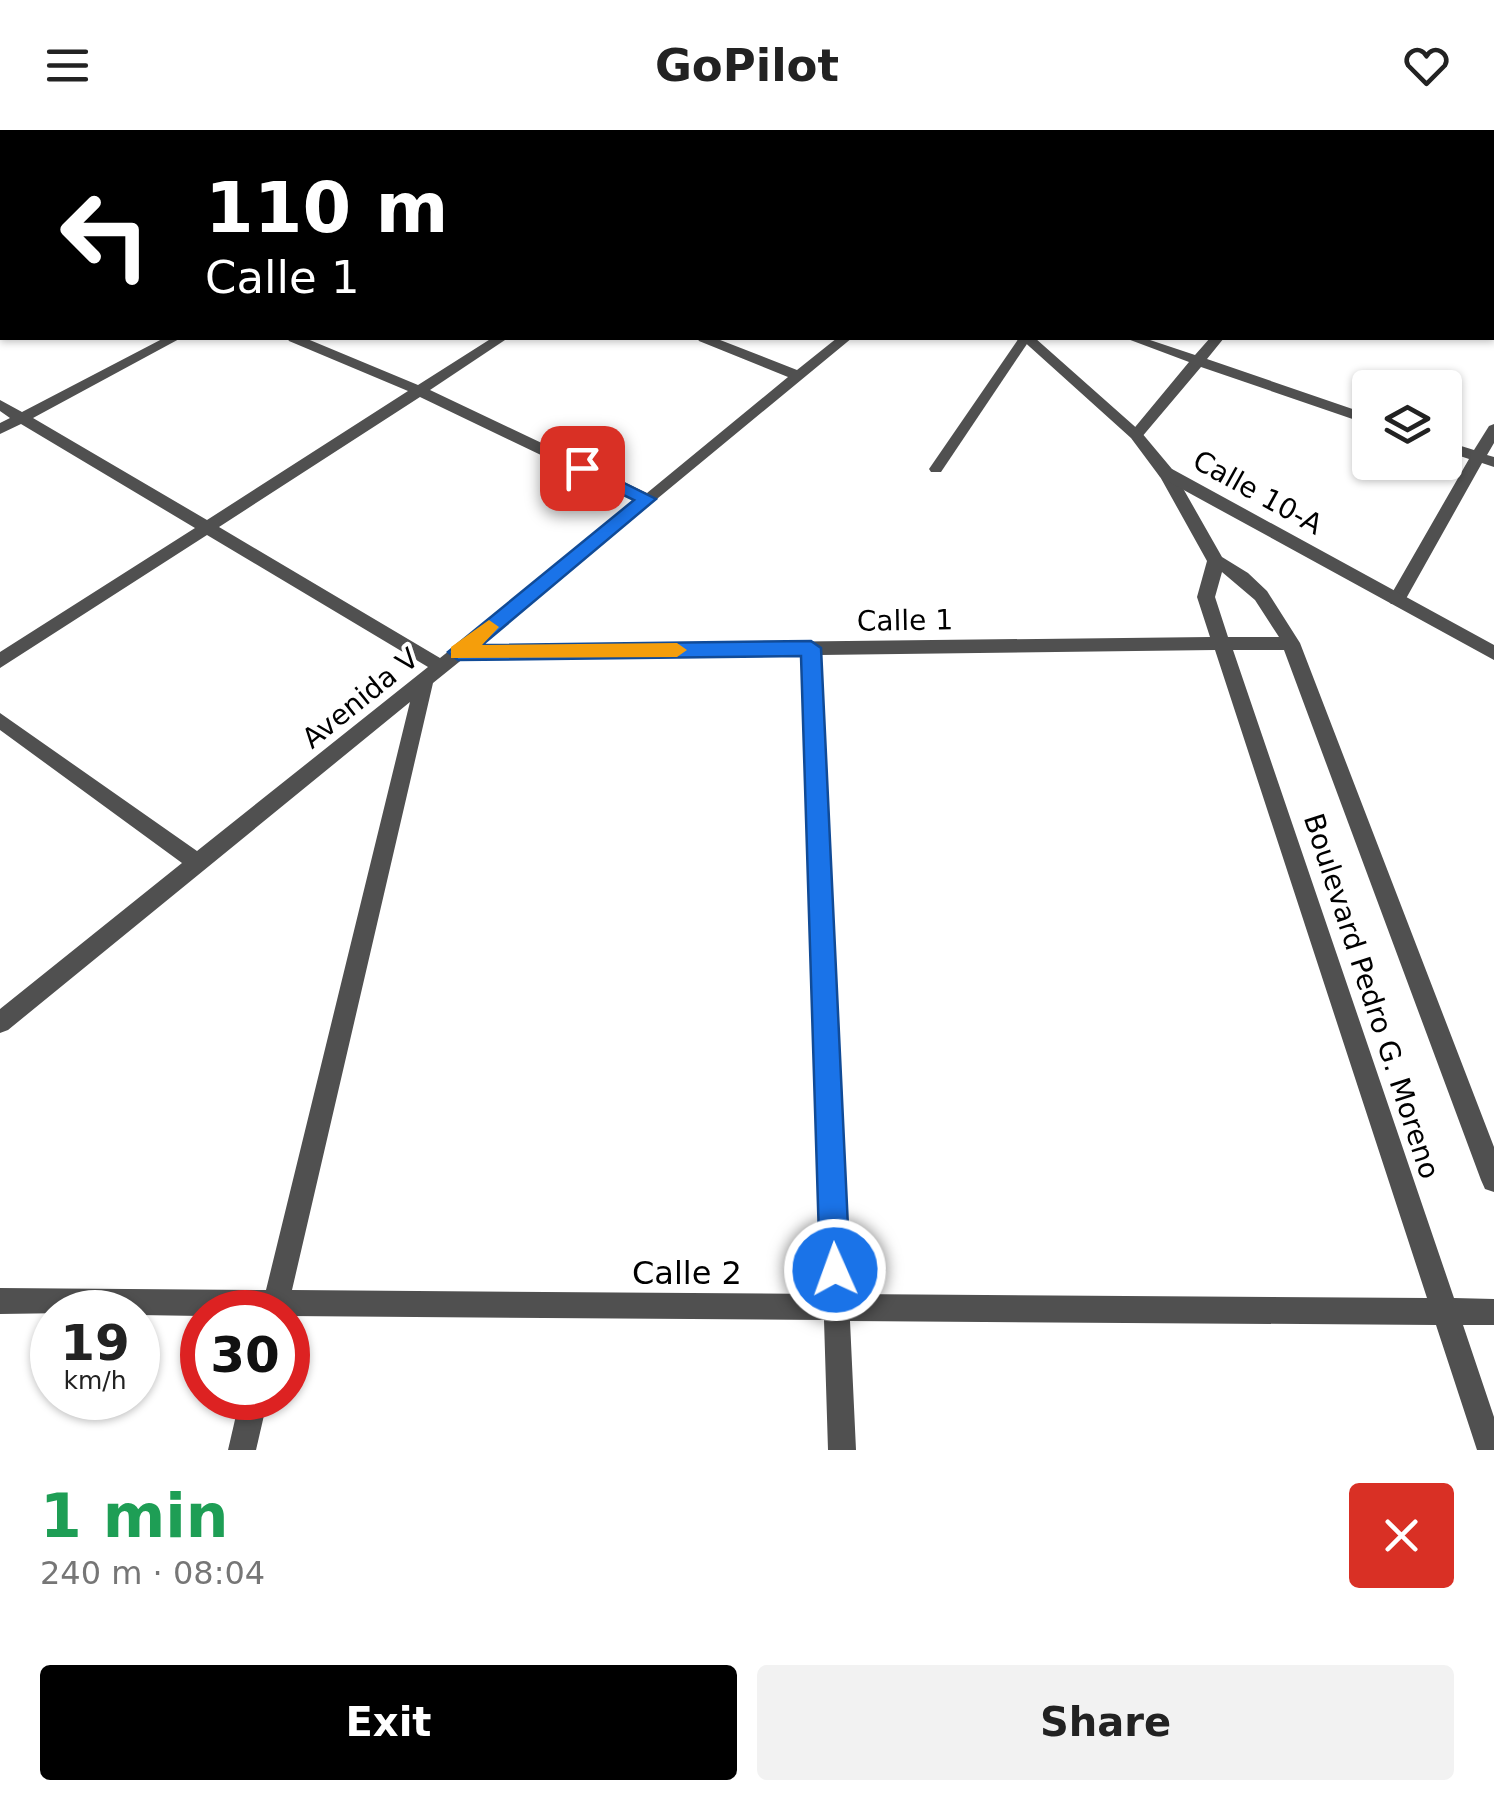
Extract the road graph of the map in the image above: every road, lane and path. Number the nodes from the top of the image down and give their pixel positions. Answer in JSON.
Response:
{"nodes":[{"id":1,"x":170,"y":340,"type":"edge"},
{"id":2,"x":299,"y":340,"type":"edge"},
{"id":3,"x":498,"y":340,"type":"edge"},
{"id":4,"x":709,"y":340,"type":"edge"},
{"id":5,"x":843,"y":340,"type":"edge"},
{"id":6,"x":1025,"y":340,"type":"edge"},
{"id":7,"x":1028,"y":340,"type":"edge"},
{"id":8,"x":1138,"y":340,"type":"edge"},
{"id":9,"x":1215,"y":340,"type":"edge"},
{"id":10,"x":1198,"y":360,"type":"junction"},
{"id":11,"x":798,"y":376,"type":"junction"},
{"id":12,"x":418,"y":390,"type":"junction"},
{"id":13,"x":0,"y":405,"type":"edge"},
{"id":14,"x":1352,"y":414,"type":"edge"},
{"id":15,"x":22,"y":418,"type":"junction"},
{"id":16,"x":1494,"y":428,"type":"edge"},
{"id":17,"x":0,"y":429,"type":"edge"},
{"id":18,"x":1136,"y":435,"type":"junction"},
{"id":19,"x":1462,"y":452,"type":"edge"},
{"id":20,"x":1486,"y":460,"type":"edge"},
{"id":21,"x":936,"y":469,"type":"dead end"},
{"id":22,"x":1166,"y":473,"type":"junction"},
{"id":23,"x":647,"y":499,"type":"junction"},
{"id":24,"x":209,"y":526,"type":"junction"},
{"id":25,"x":1216,"y":561,"type":"junction"},
{"id":26,"x":1398,"y":600,"type":"junction"},
{"id":27,"x":1291,"y":643,"type":"junction"},
{"id":28,"x":1223,"y":644,"type":"junction"},
{"id":29,"x":811,"y":648,"type":"junction"},
{"id":30,"x":458,"y":652,"type":"junction"},
{"id":31,"x":1494,"y":653,"type":"edge"},
{"id":32,"x":0,"y":661,"type":"edge"},
{"id":33,"x":433,"y":675,"type":"junction"},
{"id":34,"x":0,"y":720,"type":"edge"},
{"id":35,"x":196,"y":861,"type":"junction"},
{"id":36,"x":0,"y":1023,"type":"edge"},
{"id":37,"x":1494,"y":1180,"type":"edge"},
{"id":38,"x":279,"y":1290,"type":"edge"},
{"id":39,"x":0,"y":1300,"type":"edge"},
{"id":40,"x":180,"y":1306,"type":"edge"},
{"id":41,"x":310,"y":1309,"type":"edge"},
{"id":42,"x":836,"y":1309,"type":"junction"},
{"id":43,"x":1444,"y":1312,"type":"junction"},
{"id":44,"x":1494,"y":1312,"type":"edge"},
{"id":45,"x":249,"y":1420,"type":"edge"},
{"id":46,"x":242,"y":1450,"type":"edge"},
{"id":47,"x":842,"y":1450,"type":"edge"},
{"id":48,"x":1490,"y":1450,"type":"edge"}],
"edges":[{"from":1,"to":15,"type":"street"},
{"from":2,"to":12,"type":"street"},
{"from":3,"to":12,"type":"street"},
{"from":4,"to":11,"type":"street"},
{"from":5,"to":11,"type":"street","name":"Avenida V"},
{"from":6,"to":21,"type":"lane"},
{"from":7,"to":18,"type":"street","name":"Calle 10-A"},
{"from":8,"to":10,"type":"street"},
{"from":9,"to":10,"type":"street"},
{"from":10,"to":14,"type":"street"},
{"from":10,"to":18,"type":"street"},
{"from":11,"to":23,"type":"street","name":"Avenida V"},
{"from":12,"to":23,"type":"street"},
{"from":12,"to":24,"type":"street"},
{"from":13,"to":15,"type":"street"},
{"from":15,"to":17,"type":"street"},
{"from":15,"to":24,"type":"street"},
{"from":16,"to":20,"type":"street"},
{"from":18,"to":22,"type":"street","name":"Calle 10-A"},
{"from":19,"to":20,"type":"street"},
{"from":20,"to":26,"type":"street"},
{"from":22,"to":25,"type":"street"},
{"from":22,"to":26,"type":"street","name":"Calle 10-A"},
{"from":23,"to":30,"type":"street","name":"Avenida V"},
{"from":24,"to":32,"type":"street"},
{"from":24,"to":33,"type":"street"},
{"from":25,"to":27,"type":"street"},
{"from":25,"to":28,"type":"street","name":"Boulevard Pedro G. Moreno"},
{"from":26,"to":31,"type":"street","name":"Calle 10-A"},
{"from":27,"to":28,"type":"street","name":"Calle 1"},
{"from":27,"to":37,"type":"street"},
{"from":28,"to":29,"type":"street","name":"Calle 1"},
{"from":28,"to":43,"type":"street","name":"Boulevard Pedro G. Moreno"},
{"from":29,"to":30,"type":"street","name":"Calle 1"},
{"from":29,"to":42,"type":"street"},
{"from":30,"to":33,"type":"street","name":"Avenida V"},
{"from":33,"to":35,"type":"street","name":"Avenida V"},
{"from":33,"to":38,"type":"street"},
{"from":34,"to":35,"type":"street"},
{"from":35,"to":36,"type":"street","name":"Avenida V"},
{"from":39,"to":40,"type":"street","name":"Calle 2"},
{"from":41,"to":42,"type":"street","name":"Calle 2"},
{"from":42,"to":43,"type":"street","name":"Calle 2"},
{"from":42,"to":47,"type":"street"},
{"from":43,"to":44,"type":"street","name":"Calle 2"},
{"from":43,"to":48,"type":"street","name":"Boulevard Pedro G. Moreno"},
{"from":45,"to":46,"type":"street"}]}
